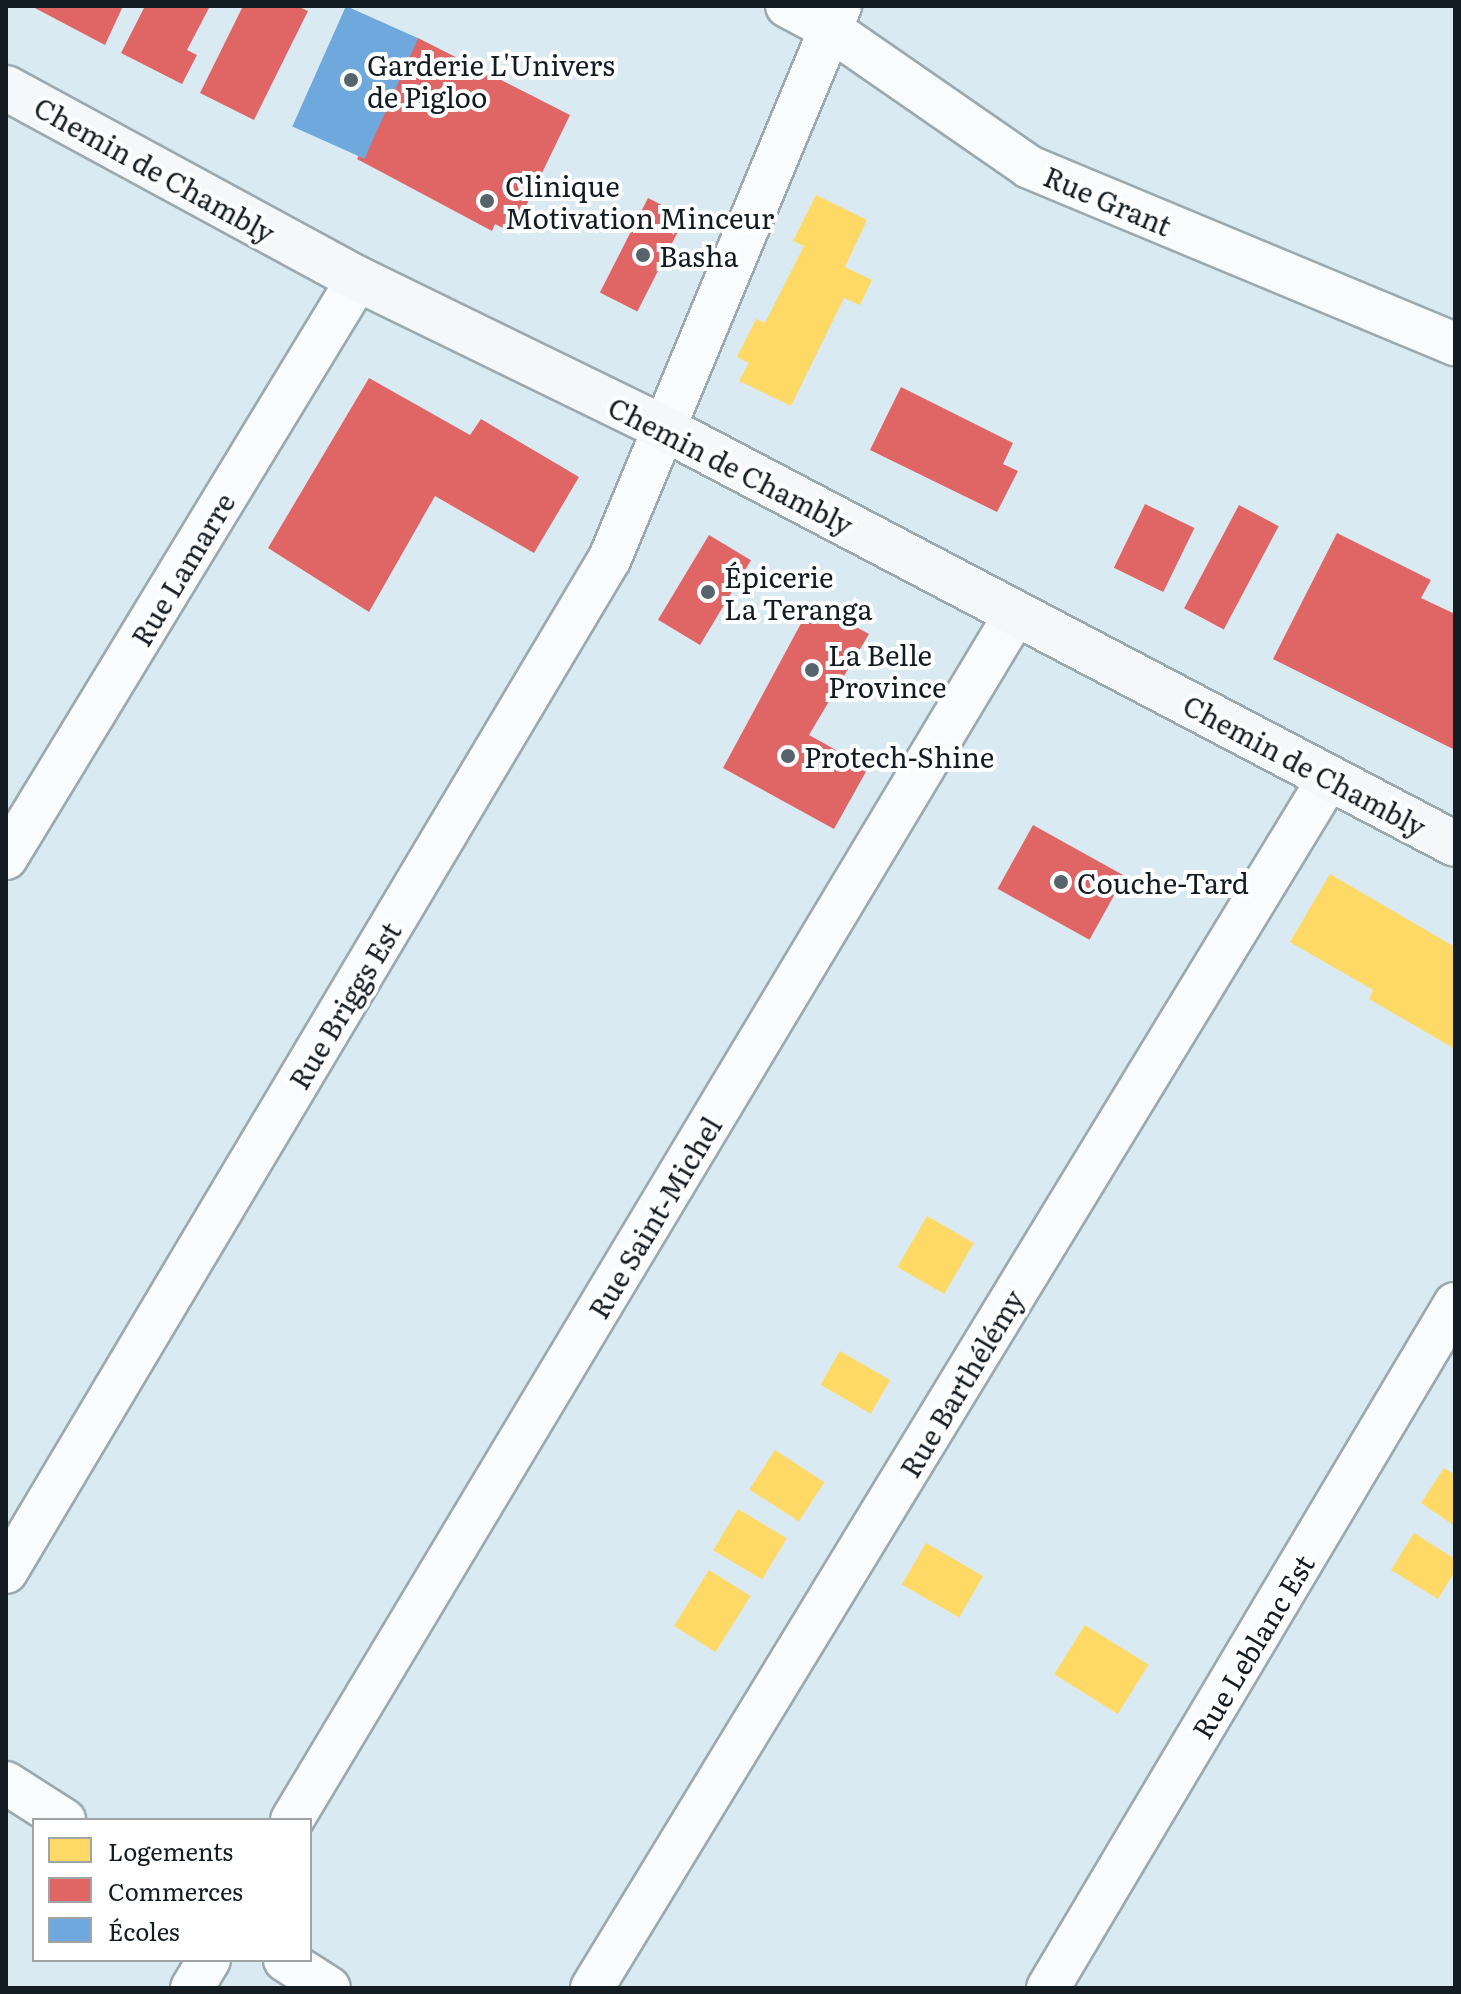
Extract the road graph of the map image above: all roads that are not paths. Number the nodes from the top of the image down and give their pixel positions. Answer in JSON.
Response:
{"nodes":[{"id":1,"x":787,"y":6,"type":"edge"},
{"id":2,"x":835,"y":18,"type":"edge"},
{"id":3,"x":6,"y":88,"type":"edge"},
{"id":4,"x":358,"y":279,"type":"junction"},
{"id":5,"x":1455,"y":344,"type":"edge"},
{"id":6,"x":665,"y":429,"type":"junction"},
{"id":7,"x":1016,"y":613,"type":"junction"},
{"id":8,"x":1329,"y":778,"type":"junction"},
{"id":9,"x":1455,"y":844,"type":"edge"},
{"id":10,"x":6,"y":858,"type":"edge"},
{"id":11,"x":1455,"y":1304,"type":"edge"},
{"id":12,"x":6,"y":1572,"type":"edge"},
{"id":13,"x":6,"y":1783,"type":"edge"},
{"id":14,"x":61,"y":1818,"type":"edge"},
{"id":15,"x":293,"y":1818,"type":"edge"},
{"id":16,"x":208,"y":1962,"type":"edge"},
{"id":17,"x":288,"y":1962,"type":"edge"},
{"id":18,"x":192,"y":1988,"type":"edge"},
{"id":19,"x":329,"y":1988,"type":"edge"},
{"id":20,"x":592,"y":1988,"type":"edge"},
{"id":21,"x":1048,"y":1988,"type":"edge"}],
"edges":[{"from":1,"to":2,"type":"street","name":"Rue Grant"},
{"from":2,"to":5,"type":"street","name":"Rue Grant"},
{"from":2,"to":6,"type":"street","name":"Rue Briggs Est"},
{"from":3,"to":4,"type":"main road","name":"Chemin de Chambly"},
{"from":4,"to":6,"type":"main road","name":"Chemin de Chambly"},
{"from":4,"to":10,"type":"street","name":"Rue Lamarre"},
{"from":6,"to":7,"type":"main road","name":"Chemin de Chambly"},
{"from":6,"to":12,"type":"street","name":"Rue Briggs Est"},
{"from":7,"to":8,"type":"main road","name":"Chemin de Chambly"},
{"from":7,"to":15,"type":"street","name":"Rue Saint-Michel"},
{"from":8,"to":9,"type":"main road","name":"Chemin de Chambly"},
{"from":8,"to":20,"type":"street","name":"Rue Barthélémy"},
{"from":11,"to":21,"type":"street","name":"Rue Leblanc Est"},
{"from":13,"to":14,"type":"street"},
{"from":16,"to":18,"type":"street"},
{"from":17,"to":19,"type":"street"}]}
